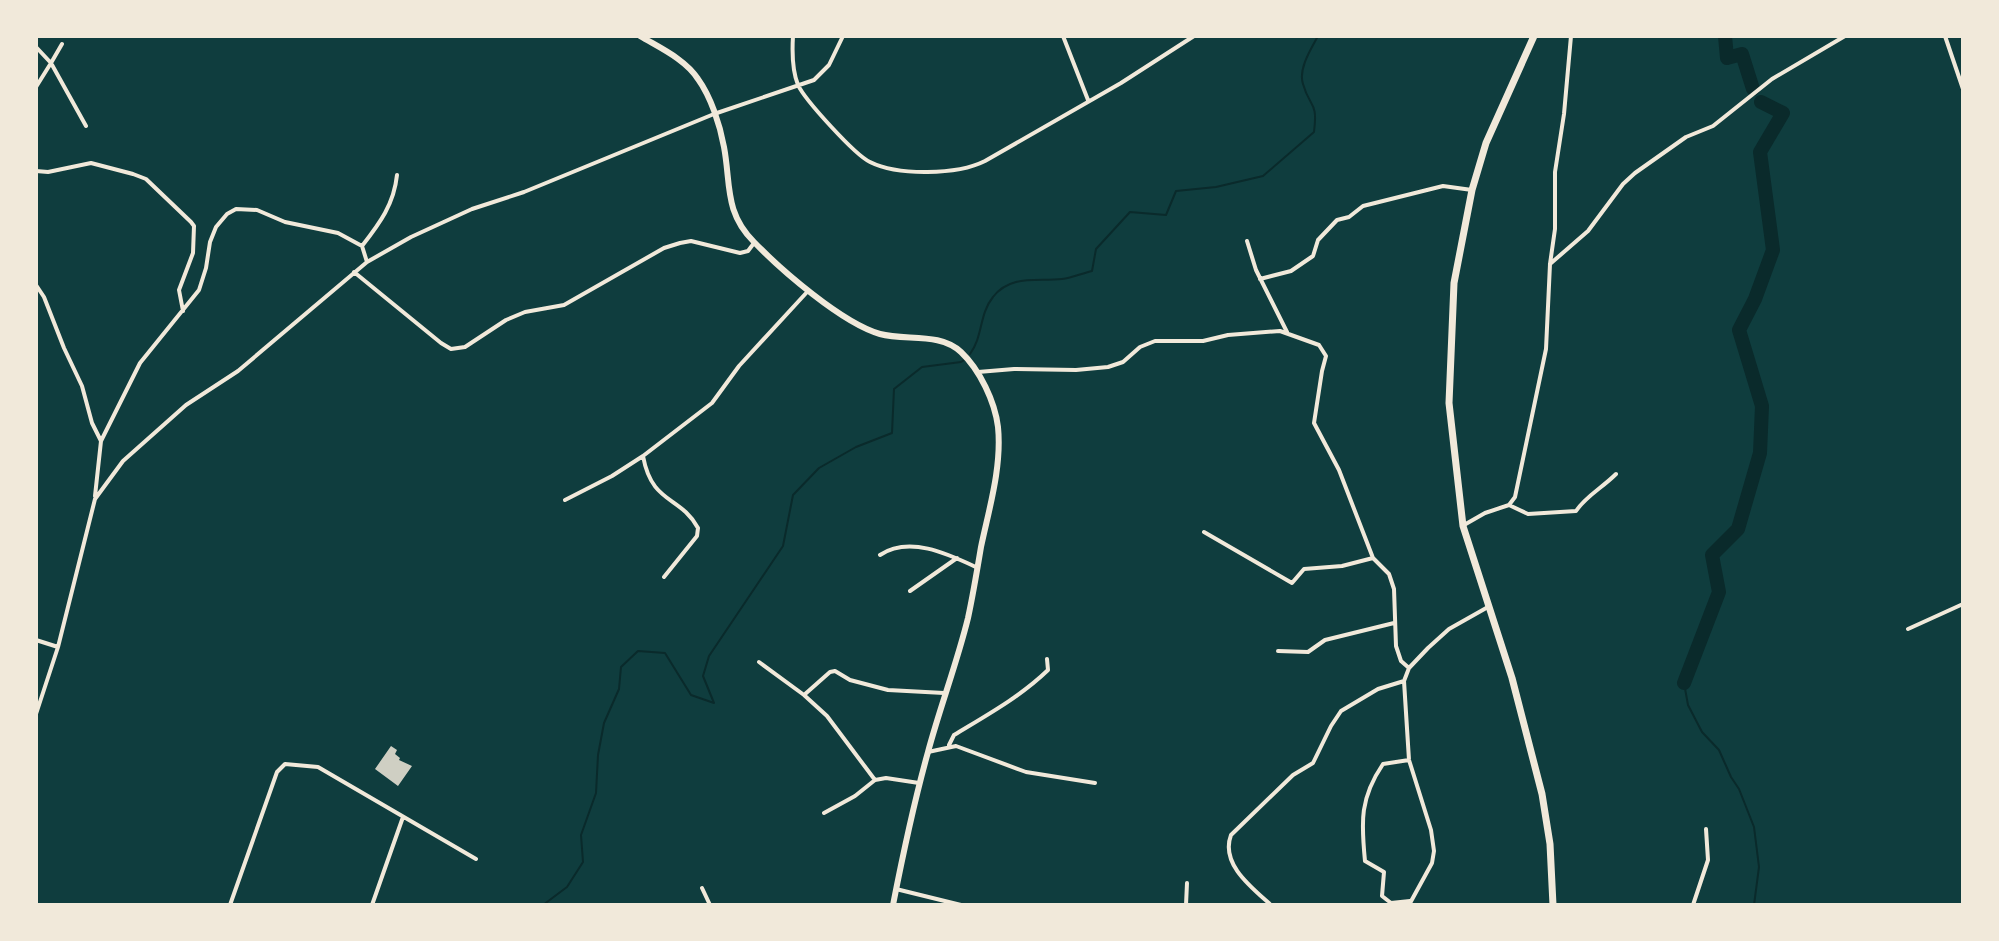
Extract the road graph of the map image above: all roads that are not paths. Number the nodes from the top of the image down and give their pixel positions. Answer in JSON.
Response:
{"nodes":[{"id":1,"x":640,"y":36,"type":"edge"},
{"id":2,"x":793,"y":36,"type":"edge"},
{"id":3,"x":843,"y":36,"type":"edge"},
{"id":4,"x":1063,"y":36,"type":"edge"},
{"id":5,"x":1194,"y":36,"type":"edge"},
{"id":6,"x":1534,"y":36,"type":"edge"},
{"id":7,"x":1571,"y":36,"type":"edge"},
{"id":8,"x":1845,"y":36,"type":"edge"},
{"id":9,"x":1945,"y":36,"type":"edge"},
{"id":10,"x":62,"y":44,"type":"dead end"},
{"id":11,"x":36,"y":47,"type":"edge"},
{"id":12,"x":51,"y":63,"type":"junction"},
{"id":13,"x":36,"y":87,"type":"edge"},
{"id":14,"x":799,"y":87,"type":"junction"},
{"id":15,"x":1963,"y":89,"type":"edge"},
{"id":16,"x":1088,"y":100,"type":"junction"},
{"id":17,"x":714,"y":114,"type":"junction"},
{"id":18,"x":86,"y":126,"type":"dead end"},
{"id":19,"x":36,"y":171,"type":"edge"},
{"id":20,"x":397,"y":175,"type":"dead end"},
{"id":21,"x":1472,"y":190,"type":"junction"},
{"id":22,"x":1247,"y":241,"type":"dead end"},
{"id":23,"x":754,"y":243,"type":"junction"},
{"id":24,"x":362,"y":246,"type":"junction"},
{"id":25,"x":367,"y":262,"type":"junction"},
{"id":26,"x":1550,"y":264,"type":"junction"},
{"id":27,"x":354,"y":272,"type":"junction"},
{"id":28,"x":1260,"y":279,"type":"junction"},
{"id":29,"x":36,"y":285,"type":"edge"},
{"id":30,"x":810,"y":290,"type":"junction"},
{"id":31,"x":183,"y":311,"type":"junction"},
{"id":32,"x":1287,"y":332,"type":"junction"},
{"id":33,"x":977,"y":372,"type":"junction"},
{"id":34,"x":101,"y":441,"type":"junction"},
{"id":35,"x":643,"y":456,"type":"junction"},
{"id":36,"x":1616,"y":474,"type":"dead end"},
{"id":37,"x":95,"y":499,"type":"junction"},
{"id":38,"x":565,"y":500,"type":"dead end"},
{"id":39,"x":1509,"y":505,"type":"junction"},
{"id":40,"x":1463,"y":526,"type":"junction"},
{"id":41,"x":1204,"y":532,"type":"dead end"},
{"id":42,"x":880,"y":555,"type":"dead end"},
{"id":43,"x":957,"y":558,"type":"junction"},
{"id":44,"x":1373,"y":558,"type":"junction"},
{"id":45,"x":978,"y":568,"type":"junction"},
{"id":46,"x":664,"y":577,"type":"dead end"},
{"id":47,"x":910,"y":591,"type":"dead end"},
{"id":48,"x":1963,"y":604,"type":"edge"},
{"id":49,"x":1490,"y":606,"type":"junction"},
{"id":50,"x":1394,"y":623,"type":"junction"},
{"id":51,"x":1908,"y":629,"type":"dead end"},
{"id":52,"x":36,"y":640,"type":"edge"},
{"id":53,"x":58,"y":647,"type":"junction"},
{"id":54,"x":1278,"y":651,"type":"dead end"},
{"id":55,"x":1047,"y":659,"type":"dead end"},
{"id":56,"x":759,"y":662,"type":"dead end"},
{"id":57,"x":1409,"y":668,"type":"junction"},
{"id":58,"x":1404,"y":681,"type":"junction"},
{"id":59,"x":944,"y":693,"type":"junction"},
{"id":60,"x":804,"y":695,"type":"junction"},
{"id":61,"x":36,"y":714,"type":"edge"},
{"id":62,"x":949,"y":745,"type":"junction"},
{"id":63,"x":928,"y":752,"type":"junction"},
{"id":64,"x":1409,"y":760,"type":"junction"},
{"id":65,"x":875,"y":780,"type":"junction"},
{"id":66,"x":920,"y":783,"type":"junction"},
{"id":67,"x":1095,"y":783,"type":"dead end"},
{"id":68,"x":824,"y":813,"type":"dead end"},
{"id":69,"x":403,"y":817,"type":"junction"},
{"id":70,"x":1706,"y":829,"type":"dead end"},
{"id":71,"x":476,"y":859,"type":"dead end"},
{"id":72,"x":1187,"y":883,"type":"dead end"},
{"id":73,"x":702,"y":888,"type":"dead end"},
{"id":74,"x":896,"y":889,"type":"junction"},
{"id":75,"x":1410,"y":903,"type":"edge"},
{"id":76,"x":230,"y":905,"type":"edge"},
{"id":77,"x":372,"y":905,"type":"edge"},
{"id":78,"x":710,"y":905,"type":"edge"},
{"id":79,"x":893,"y":905,"type":"edge"},
{"id":80,"x":961,"y":905,"type":"edge"},
{"id":81,"x":1186,"y":905,"type":"edge"},
{"id":82,"x":1271,"y":905,"type":"edge"},
{"id":83,"x":1553,"y":905,"type":"edge"},
{"id":84,"x":1693,"y":905,"type":"edge"}],
"edges":[{"from":1,"to":17,"type":"street"},
{"from":2,"to":14,"type":"street"},
{"from":3,"to":14,"type":"street"},
{"from":4,"to":16,"type":"street"},
{"from":5,"to":16,"type":"street"},
{"from":6,"to":21,"type":"highway"},
{"from":7,"to":26,"type":"street"},
{"from":8,"to":26,"type":"street"},
{"from":9,"to":15,"type":"street"},
{"from":10,"to":12,"type":"street"},
{"from":11,"to":12,"type":"street"},
{"from":12,"to":13,"type":"street"},
{"from":12,"to":18,"type":"street"},
{"from":14,"to":16,"type":"street"},
{"from":14,"to":17,"type":"street"},
{"from":17,"to":23,"type":"street"},
{"from":17,"to":25,"type":"street"},
{"from":19,"to":31,"type":"street"},
{"from":20,"to":24,"type":"street"},
{"from":21,"to":28,"type":"street"},
{"from":21,"to":40,"type":"highway"},
{"from":22,"to":28,"type":"street"},
{"from":23,"to":27,"type":"street"},
{"from":23,"to":30,"type":"street"},
{"from":24,"to":25,"type":"street"},
{"from":24,"to":31,"type":"street"},
{"from":25,"to":27,"type":"street"},
{"from":26,"to":39,"type":"street"},
{"from":27,"to":37,"type":"street"},
{"from":28,"to":32,"type":"street"},
{"from":29,"to":34,"type":"street"},
{"from":30,"to":33,"type":"street"},
{"from":30,"to":35,"type":"street"},
{"from":31,"to":34,"type":"street"},
{"from":32,"to":33,"type":"street"},
{"from":32,"to":44,"type":"street"},
{"from":33,"to":45,"type":"street"},
{"from":34,"to":37,"type":"street"},
{"from":35,"to":38,"type":"street"},
{"from":35,"to":46,"type":"street"},
{"from":36,"to":39,"type":"street"},
{"from":37,"to":53,"type":"street"},
{"from":39,"to":40,"type":"street"},
{"from":40,"to":49,"type":"highway"},
{"from":41,"to":44,"type":"street"},
{"from":42,"to":43,"type":"street"},
{"from":43,"to":45,"type":"street"},
{"from":43,"to":47,"type":"street"},
{"from":44,"to":50,"type":"street"},
{"from":45,"to":59,"type":"street"},
{"from":48,"to":51,"type":"street"},
{"from":49,"to":57,"type":"street"},
{"from":49,"to":83,"type":"highway"},
{"from":50,"to":54,"type":"street"},
{"from":50,"to":57,"type":"street"},
{"from":52,"to":53,"type":"street"},
{"from":53,"to":61,"type":"street"},
{"from":55,"to":62,"type":"street"},
{"from":56,"to":60,"type":"street"},
{"from":57,"to":58,"type":"street"},
{"from":58,"to":64,"type":"street"},
{"from":58,"to":82,"type":"street"},
{"from":59,"to":60,"type":"street"},
{"from":59,"to":63,"type":"street"},
{"from":60,"to":65,"type":"street"},
{"from":62,"to":63,"type":"street"},
{"from":62,"to":67,"type":"street"},
{"from":63,"to":66,"type":"street"},
{"from":64,"to":75,"type":"street"},
{"from":64,"to":75,"type":"street"},
{"from":65,"to":66,"type":"street"},
{"from":65,"to":68,"type":"street"},
{"from":66,"to":74,"type":"street"},
{"from":69,"to":71,"type":"street"},
{"from":69,"to":76,"type":"street"},
{"from":69,"to":77,"type":"street"},
{"from":70,"to":84,"type":"street"},
{"from":72,"to":81,"type":"street"},
{"from":73,"to":78,"type":"street"},
{"from":74,"to":79,"type":"street"},
{"from":74,"to":80,"type":"street"}]}
